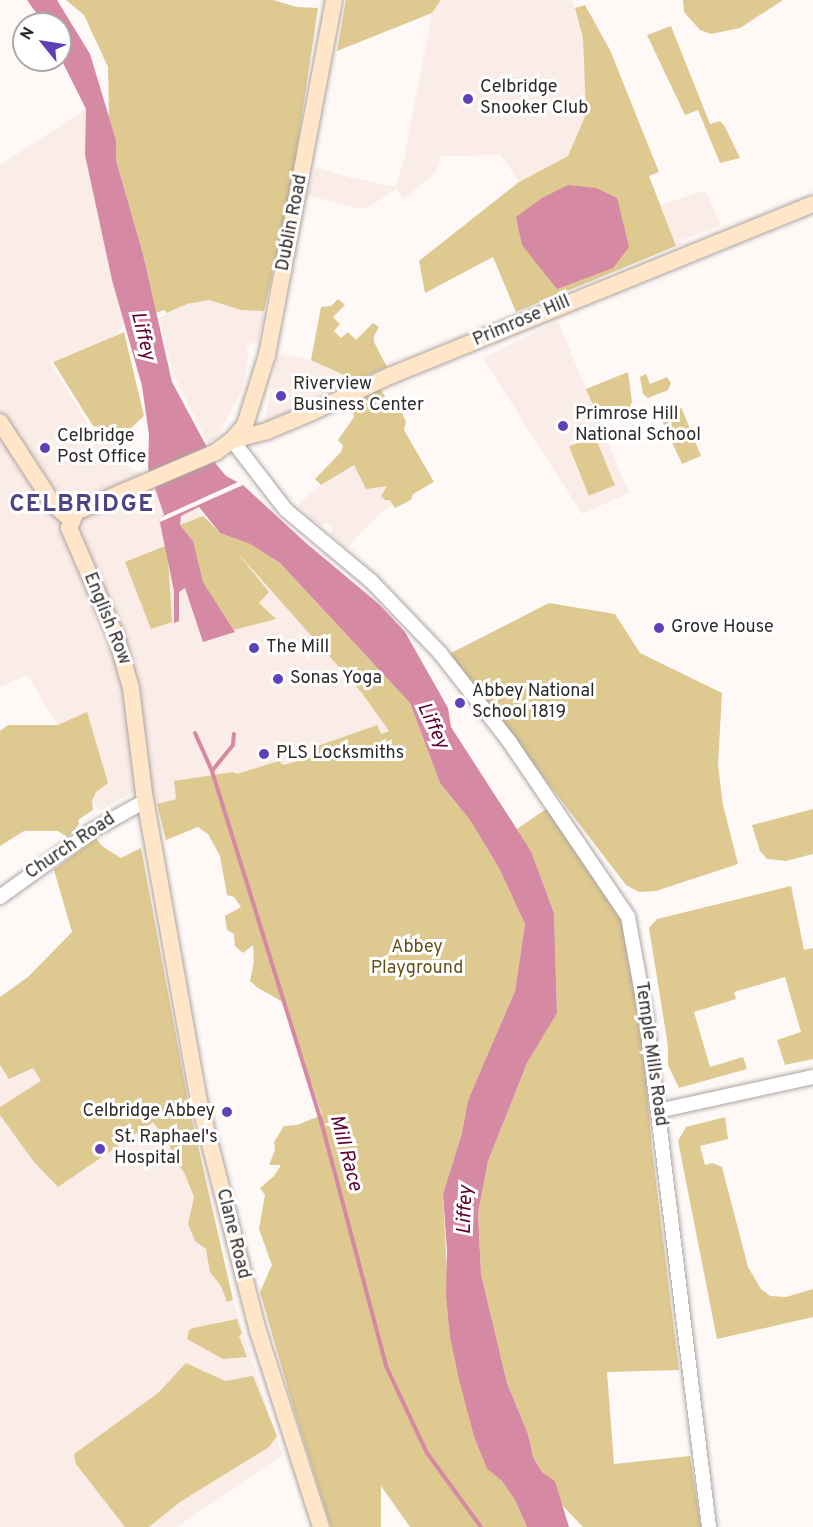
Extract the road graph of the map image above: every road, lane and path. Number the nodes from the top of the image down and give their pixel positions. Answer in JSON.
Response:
{"nodes":[{"id":1,"x":334,"y":0,"type":"edge"},
{"id":2,"x":813,"y":204,"type":"edge"},
{"id":3,"x":0,"y":422,"type":"edge"},
{"id":4,"x":232,"y":440,"type":"junction"},
{"id":5,"x":70,"y":519,"type":"junction"},
{"id":6,"x":144,"y":797,"type":"junction"},
{"id":7,"x":0,"y":897,"type":"edge"},
{"id":8,"x":813,"y":1077,"type":"edge"},
{"id":9,"x":658,"y":1111,"type":"junction"},
{"id":10,"x":321,"y":1527,"type":"edge"},
{"id":11,"x":709,"y":1527,"type":"edge"}],
"edges":[{"from":1,"to":4,"type":"main road","name":"Dublin Road"},
{"from":2,"to":4,"type":"main road","name":"Primrose Hill"},
{"from":3,"to":5,"type":"main road"},
{"from":4,"to":5,"type":"main road"},
{"from":4,"to":9,"type":"street","name":"Temple Mills Road"},
{"from":5,"to":6,"type":"main road","name":"English Row"},
{"from":6,"to":7,"type":"street","name":"Church Road"},
{"from":6,"to":10,"type":"main road","name":"Clane Road"},
{"from":8,"to":9,"type":"street"},
{"from":9,"to":11,"type":"street","name":"Temple Mills Road"}]}
